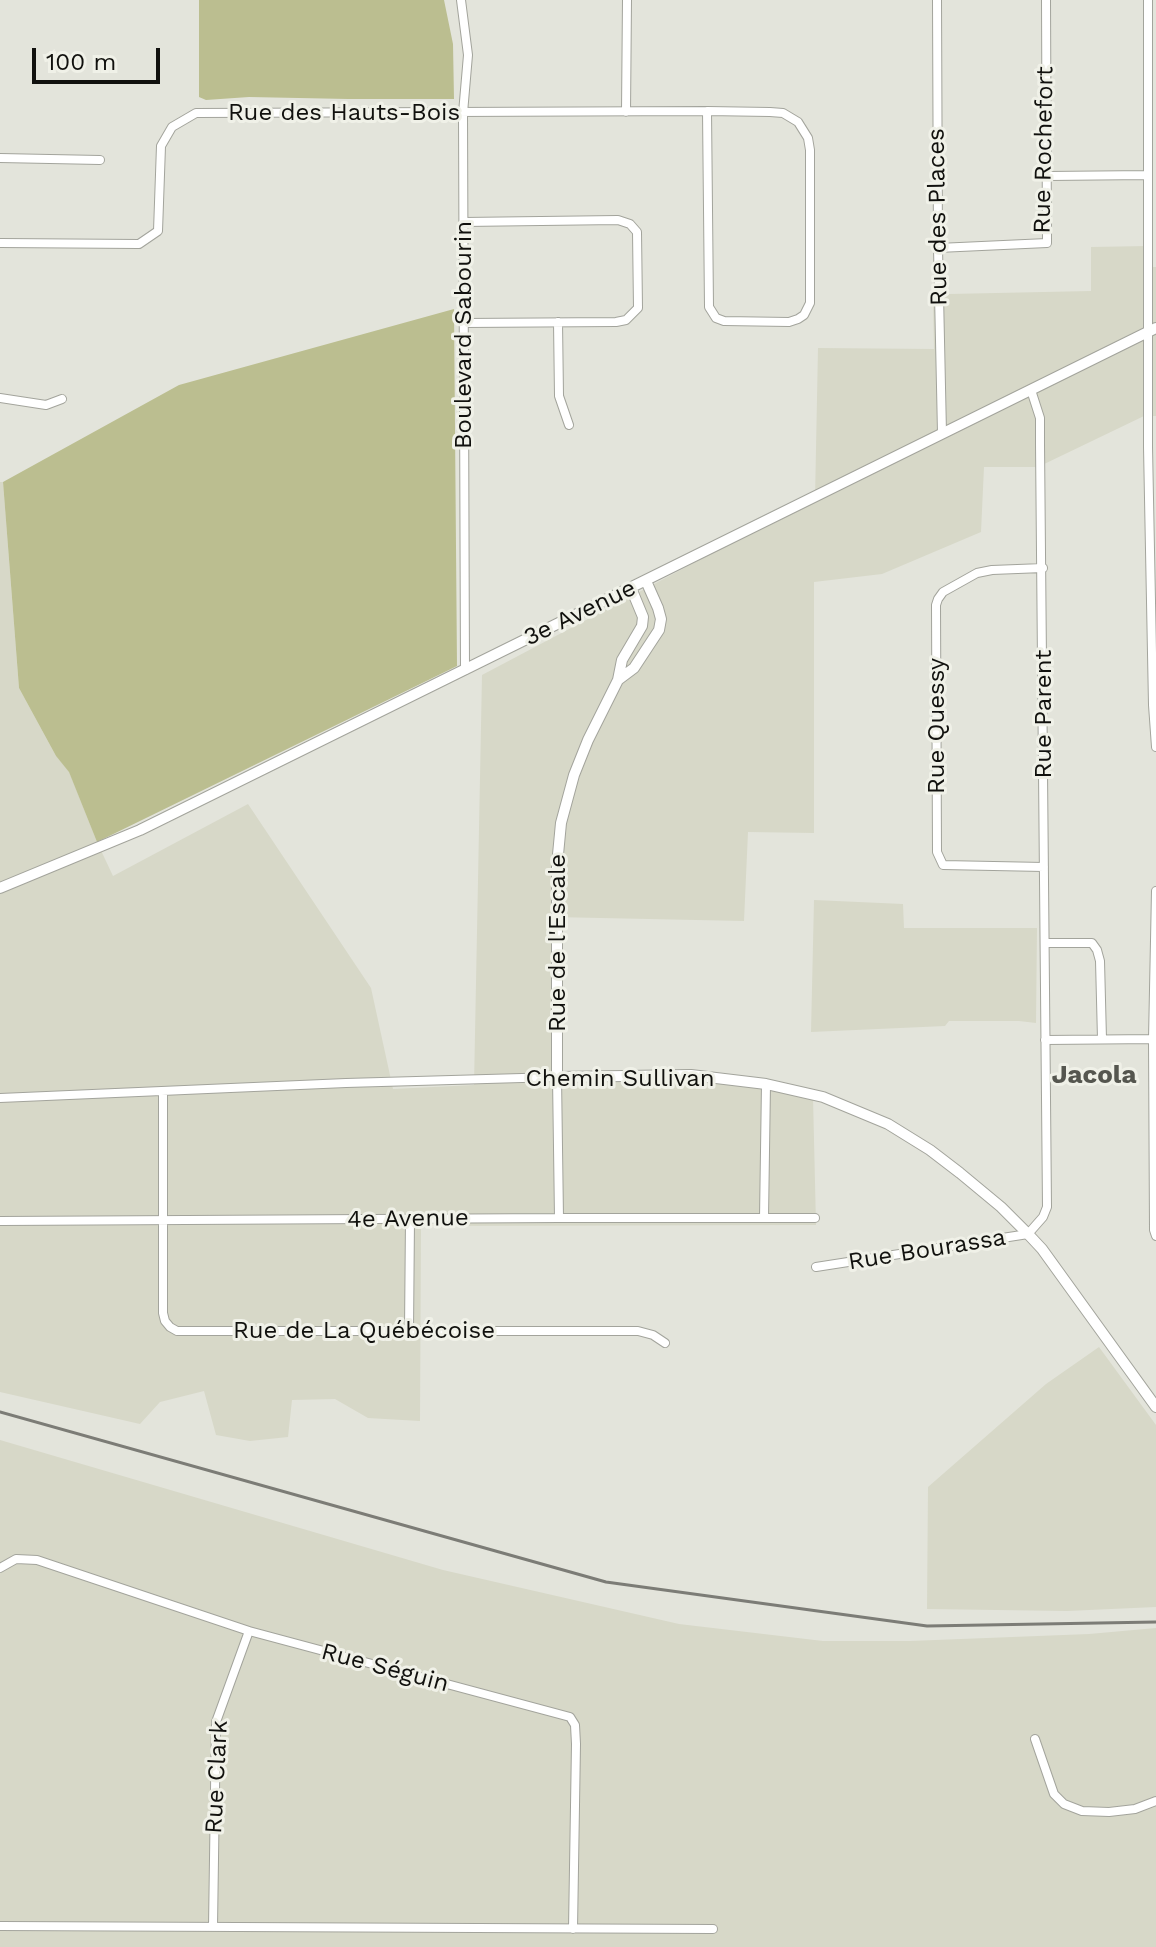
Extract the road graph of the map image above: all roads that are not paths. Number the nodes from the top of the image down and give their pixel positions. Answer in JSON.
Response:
{"nodes":[{"id":1,"x":461,"y":0,"type":"edge"},
{"id":2,"x":627,"y":0,"type":"edge"},
{"id":3,"x":937,"y":0,"type":"edge"},
{"id":4,"x":1046,"y":0,"type":"edge"},
{"id":5,"x":1148,"y":0,"type":"edge"},
{"id":6,"x":1152,"y":106,"type":"edge"},
{"id":7,"x":707,"y":111,"type":"junction"},
{"id":8,"x":626,"y":112,"type":"junction"},
{"id":9,"x":463,"y":113,"type":"junction"},
{"id":10,"x":0,"y":158,"type":"edge"},
{"id":11,"x":100,"y":160,"type":"dead end"},
{"id":12,"x":1148,"y":175,"type":"junction"},
{"id":13,"x":1048,"y":176,"type":"junction"},
{"id":14,"x":464,"y":222,"type":"junction"},
{"id":15,"x":0,"y":243,"type":"edge"},
{"id":16,"x":938,"y":248,"type":"junction"},
{"id":17,"x":558,"y":322,"type":"junction"},
{"id":18,"x":464,"y":323,"type":"junction"},
{"id":19,"x":1152,"y":330,"type":"edge"},
{"id":20,"x":1031,"y":390,"type":"junction"},
{"id":21,"x":0,"y":398,"type":"edge"},
{"id":22,"x":62,"y":399,"type":"dead end"},
{"id":23,"x":569,"y":425,"type":"dead end"},
{"id":24,"x":942,"y":433,"type":"junction"},
{"id":25,"x":1152,"y":466,"type":"edge"},
{"id":26,"x":1043,"y":568,"type":"junction"},
{"id":27,"x":646,"y":581,"type":"junction"},
{"id":28,"x":631,"y":588,"type":"junction"},
{"id":29,"x":465,"y":670,"type":"junction"},
{"id":30,"x":618,"y":680,"type":"junction"},
{"id":31,"x":1156,"y":747,"type":"edge"},
{"id":32,"x":1044,"y":867,"type":"junction"},
{"id":33,"x":0,"y":888,"type":"edge"},
{"id":34,"x":1156,"y":891,"type":"edge"},
{"id":35,"x":1045,"y":943,"type":"junction"},
{"id":36,"x":1102,"y":1039,"type":"junction"},
{"id":37,"x":1155,"y":1039,"type":"edge"},
{"id":38,"x":1045,"y":1040,"type":"junction"},
{"id":39,"x":557,"y":1077,"type":"junction"},
{"id":40,"x":766,"y":1084,"type":"junction"},
{"id":41,"x":163,"y":1091,"type":"junction"},
{"id":42,"x":0,"y":1098,"type":"edge"},
{"id":43,"x":1155,"y":1130,"type":"edge"},
{"id":44,"x":559,"y":1218,"type":"junction"},
{"id":45,"x":764,"y":1218,"type":"junction"},
{"id":46,"x":815,"y":1218,"type":"dead end"},
{"id":47,"x":163,"y":1219,"type":"junction"},
{"id":48,"x":410,"y":1219,"type":"junction"},
{"id":49,"x":0,"y":1221,"type":"edge"},
{"id":50,"x":1028,"y":1234,"type":"junction"},
{"id":51,"x":1156,"y":1236,"type":"edge"},
{"id":52,"x":816,"y":1267,"type":"dead end"},
{"id":53,"x":409,"y":1330,"type":"junction"},
{"id":54,"x":665,"y":1343,"type":"dead end"},
{"id":55,"x":1156,"y":1407,"type":"edge"},
{"id":56,"x":0,"y":1568,"type":"edge"},
{"id":57,"x":249,"y":1631,"type":"junction"},
{"id":58,"x":1035,"y":1739,"type":"dead end"},
{"id":59,"x":1156,"y":1801,"type":"edge"},
{"id":60,"x":0,"y":1926,"type":"edge"},
{"id":61,"x":213,"y":1927,"type":"junction"},
{"id":62,"x":573,"y":1929,"type":"junction"},
{"id":63,"x":713,"y":1929,"type":"dead end"}],
"edges":[{"from":1,"to":9,"type":"street","name":"Boulevard Sabourin"},
{"from":2,"to":8,"type":"street"},
{"from":3,"to":16,"type":"street","name":"Rue des Places"},
{"from":4,"to":13,"type":"street","name":"Rue Rochefort"},
{"from":5,"to":6,"type":"street"},
{"from":6,"to":12,"type":"street"},
{"from":7,"to":7,"type":"street","name":"Rue des Hauts-Bois"},
{"from":7,"to":8,"type":"street","name":"Rue des Hauts-Bois"},
{"from":8,"to":9,"type":"street","name":"Rue des Hauts-Bois"},
{"from":9,"to":14,"type":"street","name":"Boulevard Sabourin"},
{"from":9,"to":15,"type":"street","name":"Rue des Hauts-Bois"},
{"from":10,"to":11,"type":"street"},
{"from":12,"to":13,"type":"street"},
{"from":12,"to":19,"type":"street"},
{"from":13,"to":16,"type":"street","name":"Rue Rochefort"},
{"from":14,"to":17,"type":"street"},
{"from":14,"to":18,"type":"street","name":"Boulevard Sabourin"},
{"from":16,"to":24,"type":"street","name":"Rue des Places"},
{"from":17,"to":18,"type":"street"},
{"from":17,"to":23,"type":"street"},
{"from":18,"to":29,"type":"street","name":"Boulevard Sabourin"},
{"from":19,"to":20,"type":"main road","name":"3e Avenue"},
{"from":19,"to":25,"type":"street"},
{"from":20,"to":24,"type":"main road","name":"3e Avenue"},
{"from":20,"to":26,"type":"street","name":"Rue Parent"},
{"from":21,"to":22,"type":"street"},
{"from":24,"to":27,"type":"main road","name":"3e Avenue"},
{"from":25,"to":31,"type":"street"},
{"from":26,"to":32,"type":"street","name":"Rue Parent"},
{"from":26,"to":32,"type":"street","name":"Rue Quessy"},
{"from":27,"to":28,"type":"main road","name":"3e Avenue"},
{"from":27,"to":30,"type":"main road","name":"Rue de l'Escale"},
{"from":28,"to":29,"type":"main road","name":"3e Avenue"},
{"from":28,"to":30,"type":"main road","name":"Rue de l'Escale"},
{"from":29,"to":33,"type":"main road","name":"3e Avenue"},
{"from":30,"to":39,"type":"main road","name":"Rue de l'Escale"},
{"from":32,"to":35,"type":"street","name":"Rue Parent"},
{"from":34,"to":37,"type":"street"},
{"from":35,"to":36,"type":"street"},
{"from":35,"to":38,"type":"street","name":"Rue Parent"},
{"from":36,"to":37,"type":"street"},
{"from":36,"to":38,"type":"street"},
{"from":37,"to":43,"type":"street"},
{"from":38,"to":50,"type":"street","name":"Rue Bourassa"},
{"from":39,"to":40,"type":"main road","name":"Chemin Sullivan"},
{"from":39,"to":41,"type":"street","name":"Chemin Sullivan"},
{"from":39,"to":44,"type":"street","name":"Rue de l'Escale"},
{"from":40,"to":45,"type":"street"},
{"from":40,"to":50,"type":"main road","name":"Chemin Sullivan"},
{"from":41,"to":42,"type":"street","name":"Chemin Sullivan"},
{"from":41,"to":47,"type":"street"},
{"from":43,"to":51,"type":"street"},
{"from":44,"to":45,"type":"street","name":"4e Avenue"},
{"from":44,"to":48,"type":"street","name":"4e Avenue"},
{"from":45,"to":46,"type":"street","name":"4e Avenue"},
{"from":47,"to":48,"type":"street","name":"4e Avenue"},
{"from":47,"to":49,"type":"street","name":"4e Avenue"},
{"from":47,"to":53,"type":"street","name":"Rue de La Québécoise"},
{"from":48,"to":53,"type":"street"},
{"from":50,"to":52,"type":"street","name":"Rue Bourassa"},
{"from":50,"to":55,"type":"main road","name":"Chemin Sullivan"},
{"from":53,"to":54,"type":"street","name":"Rue de La Québécoise"},
{"from":56,"to":57,"type":"street","name":"Rue Séguin"},
{"from":57,"to":61,"type":"street","name":"Rue Clark"},
{"from":57,"to":62,"type":"street","name":"Rue Séguin"},
{"from":58,"to":59,"type":"street"},
{"from":60,"to":61,"type":"street"},
{"from":61,"to":62,"type":"street"},
{"from":62,"to":63,"type":"street"}]}
